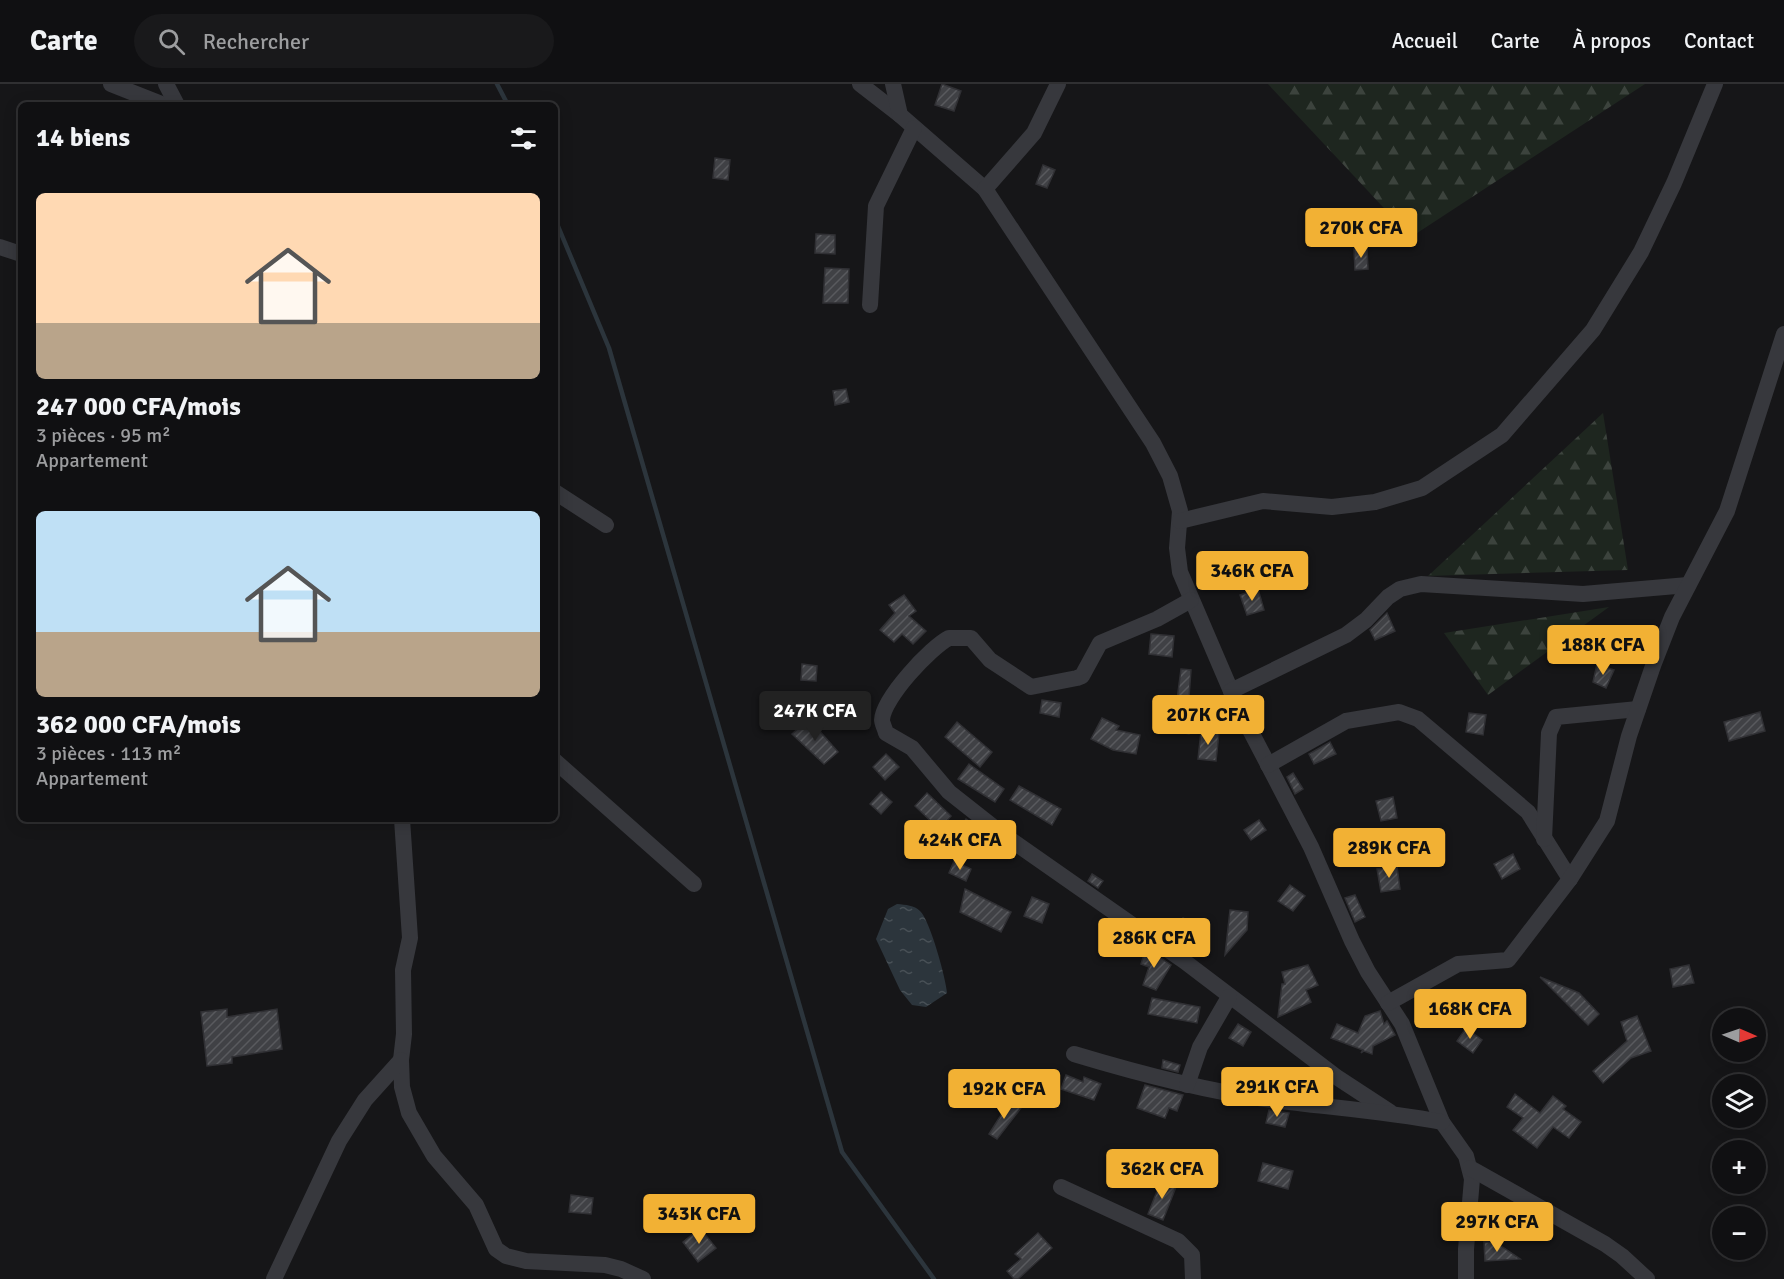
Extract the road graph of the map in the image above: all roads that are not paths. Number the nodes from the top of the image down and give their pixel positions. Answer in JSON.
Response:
{"nodes":[{"id":1,"x":111,"y":84,"type":"edge"},
{"id":2,"x":166,"y":84,"type":"edge"},
{"id":3,"x":860,"y":84,"type":"edge"},
{"id":4,"x":893,"y":84,"type":"edge"},
{"id":5,"x":1058,"y":84,"type":"edge"},
{"id":6,"x":1715,"y":84,"type":"edge"},
{"id":7,"x":156,"y":102,"type":"edge"},
{"id":8,"x":175,"y":102,"type":"edge"},
{"id":9,"x":900,"y":115,"type":"junction"},
{"id":10,"x":914,"y":128,"type":"junction"},
{"id":11,"x":986,"y":189,"type":"junction"},
{"id":12,"x":0,"y":247,"type":"edge"},
{"id":13,"x":18,"y":253,"type":"edge"},
{"id":14,"x":870,"y":305,"type":"dead end"},
{"id":15,"x":1784,"y":334,"type":"edge"},
{"id":16,"x":558,"y":494,"type":"edge"},
{"id":17,"x":1180,"y":521,"type":"junction"},
{"id":18,"x":606,"y":525,"type":"dead end"},
{"id":19,"x":1688,"y":585,"type":"junction"},
{"id":20,"x":1191,"y":600,"type":"junction"},
{"id":21,"x":1231,"y":691,"type":"junction"},
{"id":22,"x":1638,"y":709,"type":"junction"},
{"id":23,"x":558,"y":764,"type":"edge"},
{"id":24,"x":1268,"y":765,"type":"junction"},
{"id":25,"x":402,"y":822,"type":"edge"},
{"id":26,"x":1544,"y":839,"type":"junction"},
{"id":27,"x":1570,"y":879,"type":"junction"},
{"id":28,"x":694,"y":884,"type":"dead end"},
{"id":29,"x":1229,"y":996,"type":"junction"},
{"id":30,"x":1388,"y":1003,"type":"junction"},
{"id":31,"x":1074,"y":1054,"type":"dead end"},
{"id":32,"x":401,"y":1060,"type":"junction"},
{"id":33,"x":1187,"y":1085,"type":"junction"},
{"id":34,"x":1390,"y":1112,"type":"junction"},
{"id":35,"x":1442,"y":1122,"type":"junction"},
{"id":36,"x":1470,"y":1168,"type":"junction"},
{"id":37,"x":1060,"y":1187,"type":"dead end"},
{"id":38,"x":274,"y":1279,"type":"edge"},
{"id":39,"x":643,"y":1279,"type":"edge"},
{"id":40,"x":1193,"y":1279,"type":"edge"},
{"id":41,"x":1466,"y":1279,"type":"edge"},
{"id":42,"x":1647,"y":1279,"type":"edge"}],
"edges":[{"from":1,"to":7,"type":"street"},
{"from":2,"to":8,"type":"street"},
{"from":3,"to":9,"type":"street"},
{"from":4,"to":9,"type":"street"},
{"from":5,"to":11,"type":"street"},
{"from":6,"to":17,"type":"street"},
{"from":9,"to":10,"type":"street"},
{"from":10,"to":11,"type":"street"},
{"from":10,"to":14,"type":"street"},
{"from":11,"to":17,"type":"street"},
{"from":12,"to":13,"type":"street"},
{"from":15,"to":19,"type":"street"},
{"from":16,"to":18,"type":"street"},
{"from":17,"to":20,"type":"street"},
{"from":19,"to":21,"type":"street"},
{"from":19,"to":22,"type":"street"},
{"from":20,"to":21,"type":"street"},
{"from":20,"to":29,"type":"street"},
{"from":21,"to":24,"type":"street"},
{"from":22,"to":26,"type":"street"},
{"from":22,"to":27,"type":"street"},
{"from":23,"to":28,"type":"street"},
{"from":24,"to":26,"type":"street"},
{"from":24,"to":30,"type":"street"},
{"from":25,"to":32,"type":"street"},
{"from":26,"to":27,"type":"street"},
{"from":27,"to":30,"type":"street"},
{"from":29,"to":33,"type":"street"},
{"from":29,"to":34,"type":"street"},
{"from":30,"to":35,"type":"street"},
{"from":31,"to":33,"type":"street"},
{"from":32,"to":38,"type":"street"},
{"from":32,"to":39,"type":"street"},
{"from":33,"to":34,"type":"street"},
{"from":34,"to":35,"type":"street"},
{"from":35,"to":36,"type":"street"},
{"from":36,"to":41,"type":"street"},
{"from":36,"to":42,"type":"street"},
{"from":37,"to":40,"type":"street"}]}
